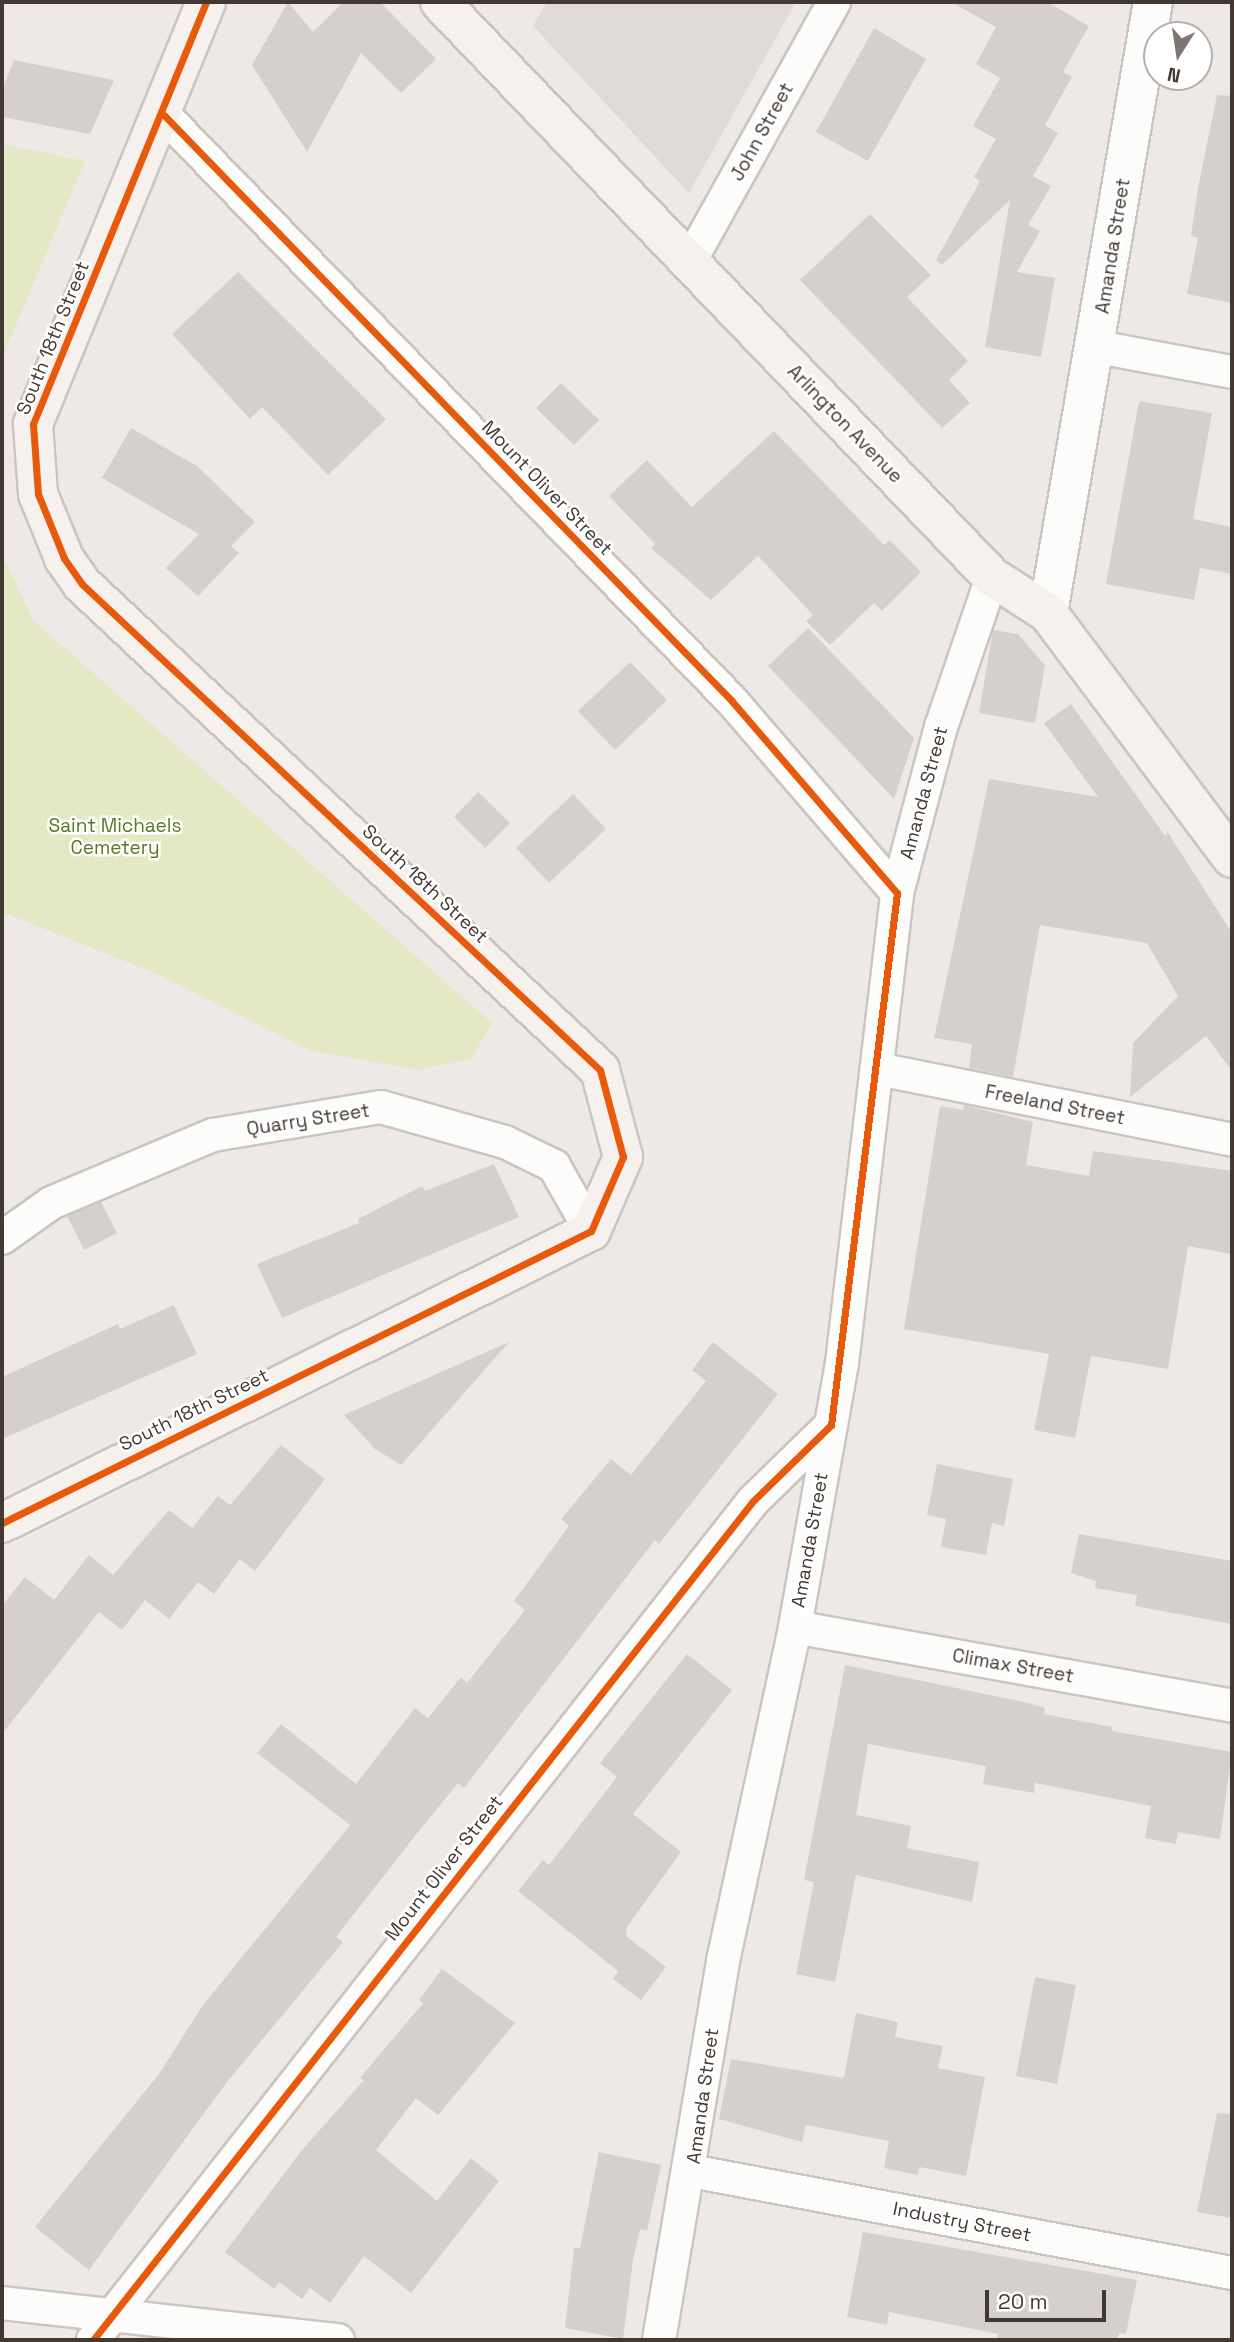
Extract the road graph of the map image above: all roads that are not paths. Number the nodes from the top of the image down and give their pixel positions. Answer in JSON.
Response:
{"nodes":[{"id":1,"x":206,"y":2,"type":"edge"},
{"id":2,"x":440,"y":2,"type":"edge"},
{"id":3,"x":834,"y":2,"type":"edge"},
{"id":4,"x":1153,"y":2,"type":"edge"},
{"id":5,"x":164,"y":115,"type":"junction"},
{"id":6,"x":690,"y":261,"type":"junction"},
{"id":7,"x":1097,"y":347,"type":"junction"},
{"id":8,"x":1232,"y":372,"type":"edge"},
{"id":9,"x":992,"y":577,"type":"junction"},
{"id":10,"x":1048,"y":613,"type":"junction"},
{"id":11,"x":1230,"y":852,"type":"edge"},
{"id":12,"x":897,"y":892,"type":"junction"},
{"id":13,"x":878,"y":1069,"type":"junction"},
{"id":14,"x":1232,"y":1140,"type":"edge"},
{"id":15,"x":592,"y":1231,"type":"junction"},
{"id":16,"x":2,"y":1238,"type":"edge"},
{"id":17,"x":831,"y":1425,"type":"junction"},
{"id":18,"x":2,"y":1522,"type":"edge"},
{"id":19,"x":795,"y":1627,"type":"junction"},
{"id":20,"x":1232,"y":1706,"type":"edge"},
{"id":21,"x":691,"y":2171,"type":"junction"},
{"id":22,"x":1232,"y":2273,"type":"edge"},
{"id":23,"x":2,"y":2304,"type":"edge"},
{"id":24,"x":114,"y":2314,"type":"junction"},
{"id":25,"x":93,"y":2340,"type":"edge"},
{"id":26,"x":338,"y":2340,"type":"edge"},
{"id":27,"x":659,"y":2340,"type":"edge"}],
"edges":[{"from":1,"to":5,"type":"main road","name":"South 18th Street"},
{"from":2,"to":6,"type":"main road","name":"Arlington Avenue"},
{"from":3,"to":6,"type":"street","name":"John Street"},
{"from":4,"to":7,"type":"street","name":"Amanda Street"},
{"from":5,"to":12,"type":"street","name":"Mount Oliver Street"},
{"from":5,"to":15,"type":"main road","name":"South 18th Street"},
{"from":6,"to":9,"type":"main road","name":"Arlington Avenue"},
{"from":7,"to":8,"type":"street"},
{"from":7,"to":10,"type":"street","name":"Amanda Street"},
{"from":9,"to":10,"type":"main road","name":"Arlington Avenue"},
{"from":9,"to":12,"type":"street","name":"Amanda Street"},
{"from":10,"to":11,"type":"main road","name":"Arlington Avenue"},
{"from":12,"to":13,"type":"street","name":"Amanda Street"},
{"from":13,"to":14,"type":"street","name":"Freeland Street"},
{"from":13,"to":17,"type":"street","name":"Amanda Street"},
{"from":15,"to":16,"type":"street","name":"Quarry Street"},
{"from":15,"to":18,"type":"main road","name":"South 18th Street"},
{"from":17,"to":19,"type":"street","name":"Amanda Street"},
{"from":17,"to":24,"type":"street","name":"Mount Oliver Street"},
{"from":19,"to":20,"type":"street","name":"Climax Street"},
{"from":19,"to":21,"type":"street","name":"Amanda Street"},
{"from":21,"to":22,"type":"street","name":"Industry Street"},
{"from":21,"to":27,"type":"street","name":"Amanda Street"},
{"from":23,"to":24,"type":"street"},
{"from":24,"to":25,"type":"street","name":"Mount Oliver Street"},
{"from":24,"to":26,"type":"street"}]}
